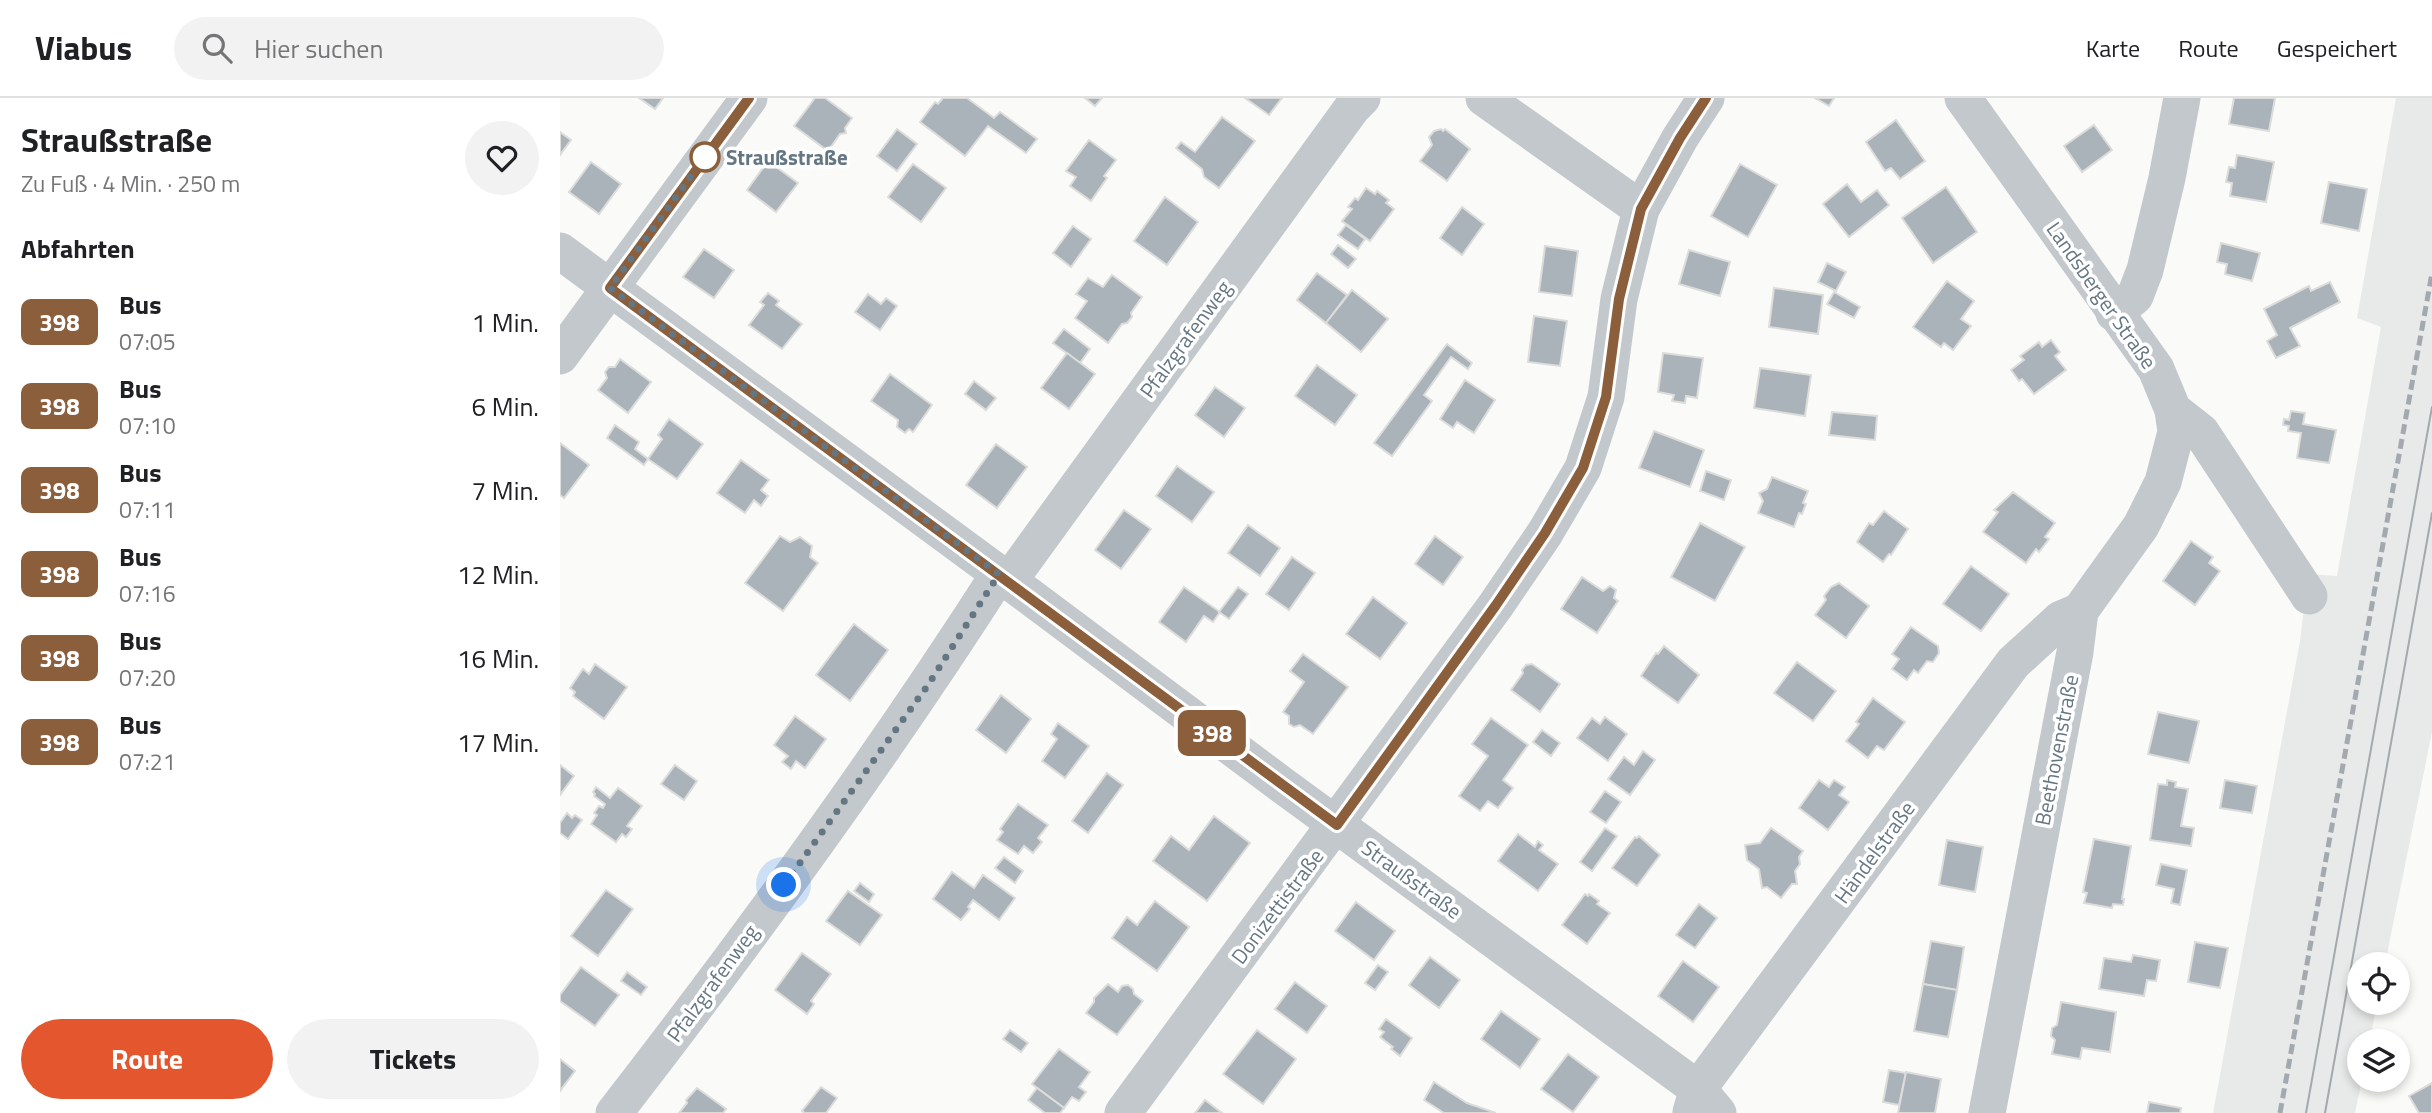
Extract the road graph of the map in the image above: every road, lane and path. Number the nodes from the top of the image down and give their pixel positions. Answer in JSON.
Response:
{"nodes":[{"id":1,"x":749,"y":98,"type":"edge"},
{"id":2,"x":1362,"y":98,"type":"edge"},
{"id":3,"x":1484,"y":98,"type":"edge"},
{"id":4,"x":1706,"y":98,"type":"edge"},
{"id":5,"x":1963,"y":98,"type":"edge"},
{"id":6,"x":2182,"y":98,"type":"edge"},
{"id":7,"x":1641,"y":209,"type":"junction"},
{"id":8,"x":560,"y":251,"type":"edge"},
{"id":9,"x":610,"y":288,"type":"junction"},
{"id":10,"x":2114,"y":313,"type":"junction"},
{"id":11,"x":560,"y":356,"type":"edge"},
{"id":12,"x":2173,"y":410,"type":"junction"},
{"id":13,"x":1004,"y":577,"type":"junction"},
{"id":14,"x":2309,"y":596,"type":"dead end"},
{"id":15,"x":2080,"y":611,"type":"junction"},
{"id":16,"x":1337,"y":825,"type":"junction"},
{"id":17,"x":1702,"y":1105,"type":"edge"},
{"id":18,"x":614,"y":1113,"type":"edge"},
{"id":19,"x":1123,"y":1113,"type":"edge"},
{"id":20,"x":1987,"y":1113,"type":"edge"}],
"edges":[{"from":1,"to":9,"type":"street"},
{"from":2,"to":13,"type":"street","name":"Pfalzgrafenweg"},
{"from":3,"to":7,"type":"street"},
{"from":4,"to":7,"type":"street","name":"Donizettistraße"},
{"from":5,"to":10,"type":"street","name":"Landsberger Straße"},
{"from":6,"to":10,"type":"street"},
{"from":7,"to":16,"type":"street","name":"Donizettistraße"},
{"from":8,"to":9,"type":"street","name":"Straußstraße"},
{"from":9,"to":11,"type":"street"},
{"from":9,"to":13,"type":"street","name":"Straußstraße"},
{"from":10,"to":12,"type":"street","name":"Landsberger Straße"},
{"from":12,"to":14,"type":"street","name":"Landsberger Straße"},
{"from":12,"to":15,"type":"street"},
{"from":13,"to":16,"type":"street","name":"Straußstraße"},
{"from":13,"to":18,"type":"street","name":"Pfalzgrafenweg"},
{"from":15,"to":17,"type":"street","name":"Händelstraße"},
{"from":15,"to":20,"type":"street","name":"Beethovenstraße"},
{"from":16,"to":17,"type":"street","name":"Straußstraße"},
{"from":16,"to":19,"type":"street","name":"Donizettistraße"}]}
